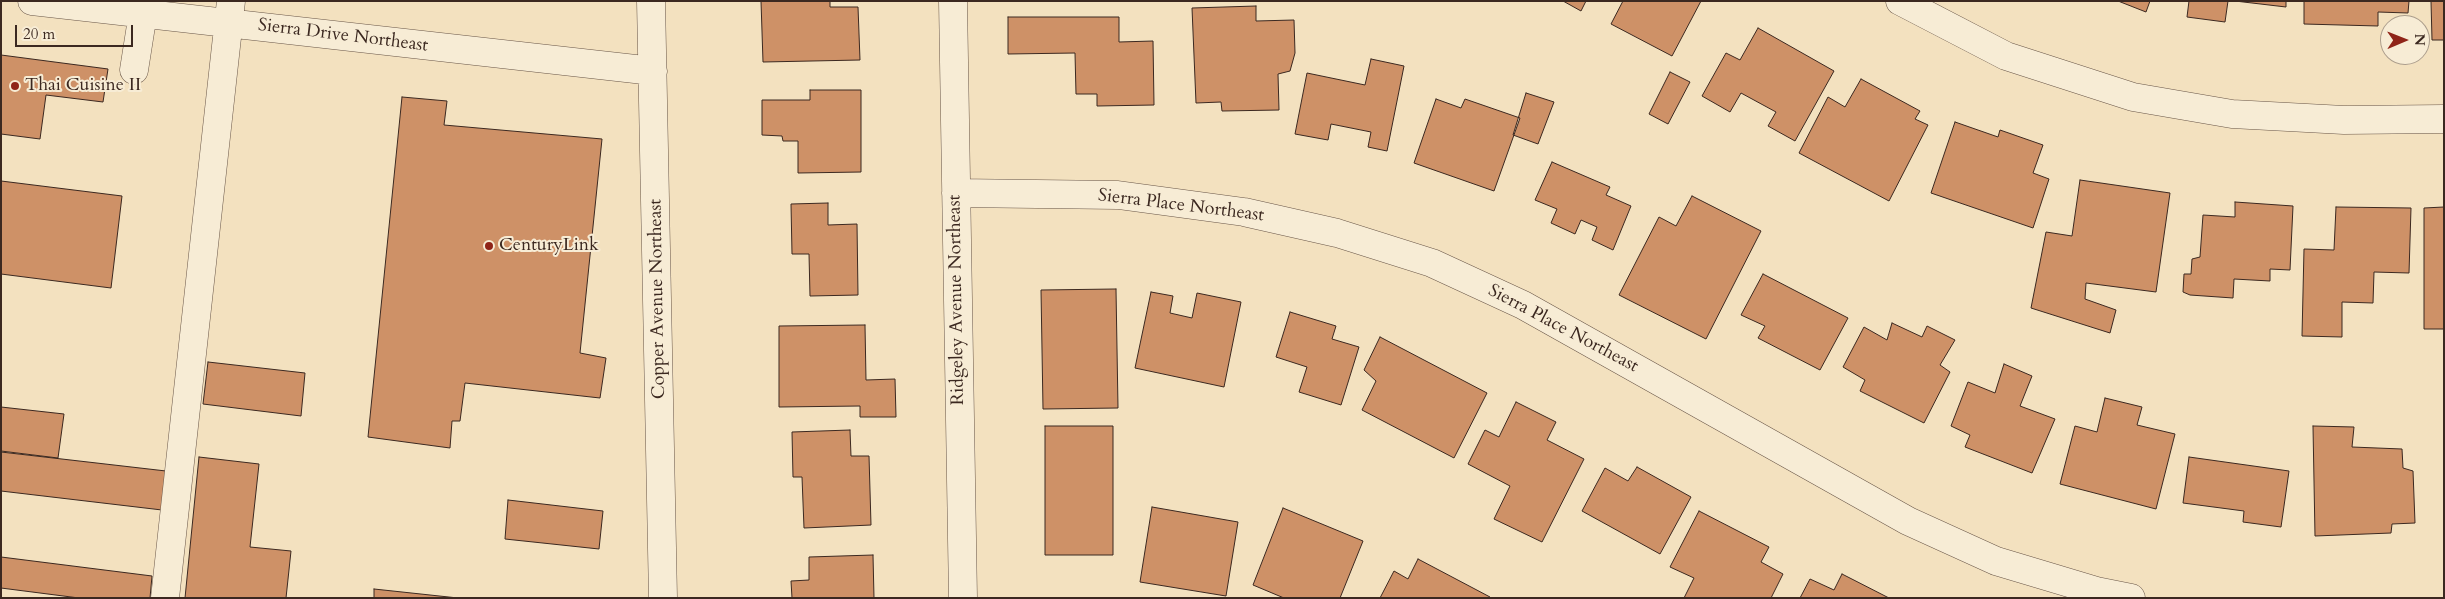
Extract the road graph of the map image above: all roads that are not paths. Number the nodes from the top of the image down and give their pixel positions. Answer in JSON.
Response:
{"nodes":[{"id":1,"x":32,"y":1,"type":"edge"},
{"id":2,"x":652,"y":1,"type":"edge"},
{"id":3,"x":952,"y":1,"type":"edge"},
{"id":4,"x":1900,"y":1,"type":"edge"},
{"id":5,"x":230,"y":12,"type":"edge"},
{"id":6,"x":143,"y":13,"type":"junction"},
{"id":7,"x":134,"y":70,"type":"dead end"},
{"id":8,"x":653,"y":71,"type":"junction"},
{"id":9,"x":2444,"y":119,"type":"edge"},
{"id":10,"x":956,"y":192,"type":"junction"},
{"id":11,"x":165,"y":598,"type":"edge"},
{"id":12,"x":663,"y":598,"type":"edge"},
{"id":13,"x":963,"y":598,"type":"edge"},
{"id":14,"x":2131,"y":598,"type":"edge"}],
"edges":[{"from":1,"to":6,"type":"street","name":"Sierra Drive Northeast"},
{"from":2,"to":8,"type":"street","name":"Copper Avenue Northeast"},
{"from":3,"to":10,"type":"street","name":"Ridgeley Avenue Northeast"},
{"from":4,"to":9,"type":"street"},
{"from":5,"to":6,"type":"street","name":"Sierra Drive Northeast"},
{"from":5,"to":8,"type":"street","name":"Sierra Drive Northeast"},
{"from":5,"to":11,"type":"street"},
{"from":6,"to":7,"type":"street"},
{"from":8,"to":12,"type":"street","name":"Copper Avenue Northeast"},
{"from":10,"to":13,"type":"street","name":"Ridgeley Avenue Northeast"},
{"from":10,"to":14,"type":"street","name":"Sierra Place Northeast"}]}
